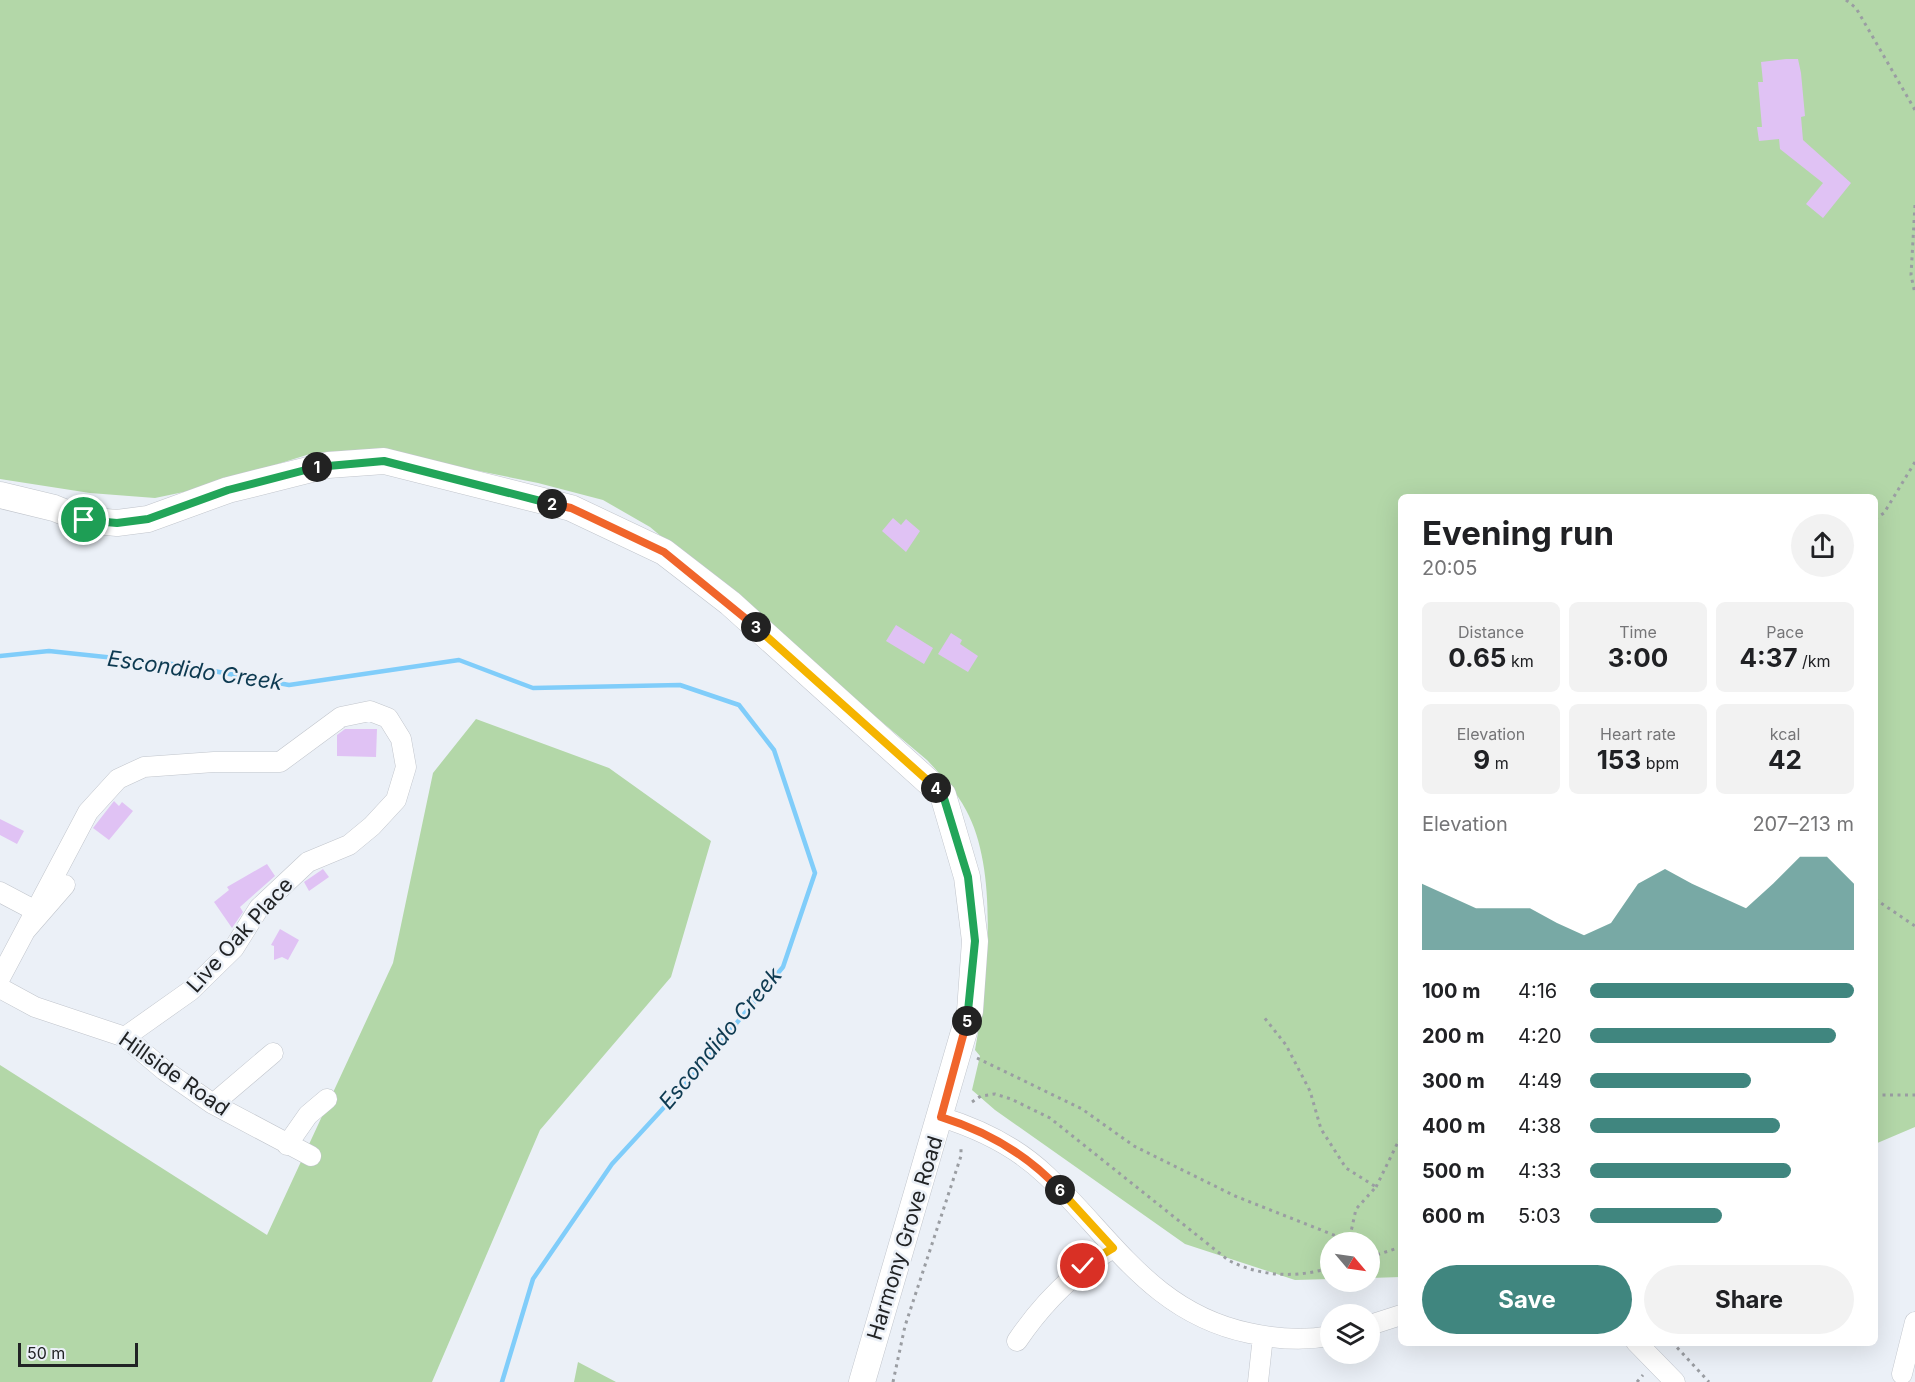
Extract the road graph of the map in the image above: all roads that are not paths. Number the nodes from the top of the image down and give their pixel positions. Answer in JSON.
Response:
{"nodes":[{"id":1,"x":0,"y":495,"type":"edge"},
{"id":2,"x":65,"y":885,"type":"dead end"},
{"id":3,"x":0,"y":892,"type":"edge"},
{"id":4,"x":34,"y":910,"type":"junction"},
{"id":5,"x":25,"y":931,"type":"junction"},
{"id":6,"x":0,"y":978,"type":"edge"},
{"id":7,"x":0,"y":988,"type":"edge"},
{"id":8,"x":125,"y":1037,"type":"junction"},
{"id":9,"x":273,"y":1053,"type":"dead end"},
{"id":10,"x":327,"y":1099,"type":"dead end"},
{"id":11,"x":213,"y":1104,"type":"junction"},
{"id":12,"x":941,"y":1117,"type":"junction"},
{"id":13,"x":287,"y":1145,"type":"junction"},
{"id":14,"x":311,"y":1156,"type":"dead end"},
{"id":15,"x":1113,"y":1248,"type":"junction"},
{"id":16,"x":1398,"y":1316,"type":"edge"},
{"id":17,"x":1380,"y":1322,"type":"edge"},
{"id":18,"x":1914,"y":1335,"type":"edge"},
{"id":19,"x":1263,"y":1336,"type":"junction"},
{"id":20,"x":1320,"y":1337,"type":"edge"},
{"id":21,"x":1017,"y":1341,"type":"dead end"},
{"id":22,"x":1640,"y":1346,"type":"edge"},
{"id":23,"x":1902,"y":1374,"type":"dead end"},
{"id":24,"x":862,"y":1382,"type":"edge"},
{"id":25,"x":1258,"y":1382,"type":"edge"},
{"id":26,"x":1675,"y":1382,"type":"edge"}],
"edges":[{"from":1,"to":12,"type":"main road","name":"Harmony Grove Road"},
{"from":2,"to":5,"type":"street"},
{"from":3,"to":4,"type":"street"},
{"from":4,"to":5,"type":"street","name":"Live Oak Place"},
{"from":4,"to":8,"type":"street","name":"Live Oak Place"},
{"from":5,"to":6,"type":"street"},
{"from":7,"to":8,"type":"street","name":"Hillside Road"},
{"from":8,"to":11,"type":"street","name":"Hillside Road"},
{"from":9,"to":11,"type":"street"},
{"from":10,"to":13,"type":"street"},
{"from":11,"to":13,"type":"street","name":"Hillside Road"},
{"from":12,"to":15,"type":"street"},
{"from":12,"to":24,"type":"main road","name":"Harmony Grove Road"},
{"from":13,"to":14,"type":"street","name":"Hillside Road"},
{"from":15,"to":19,"type":"street"},
{"from":15,"to":21,"type":"street"},
{"from":16,"to":17,"type":"street"},
{"from":18,"to":23,"type":"street"},
{"from":19,"to":20,"type":"street"},
{"from":19,"to":25,"type":"street"},
{"from":22,"to":26,"type":"street"}]}
